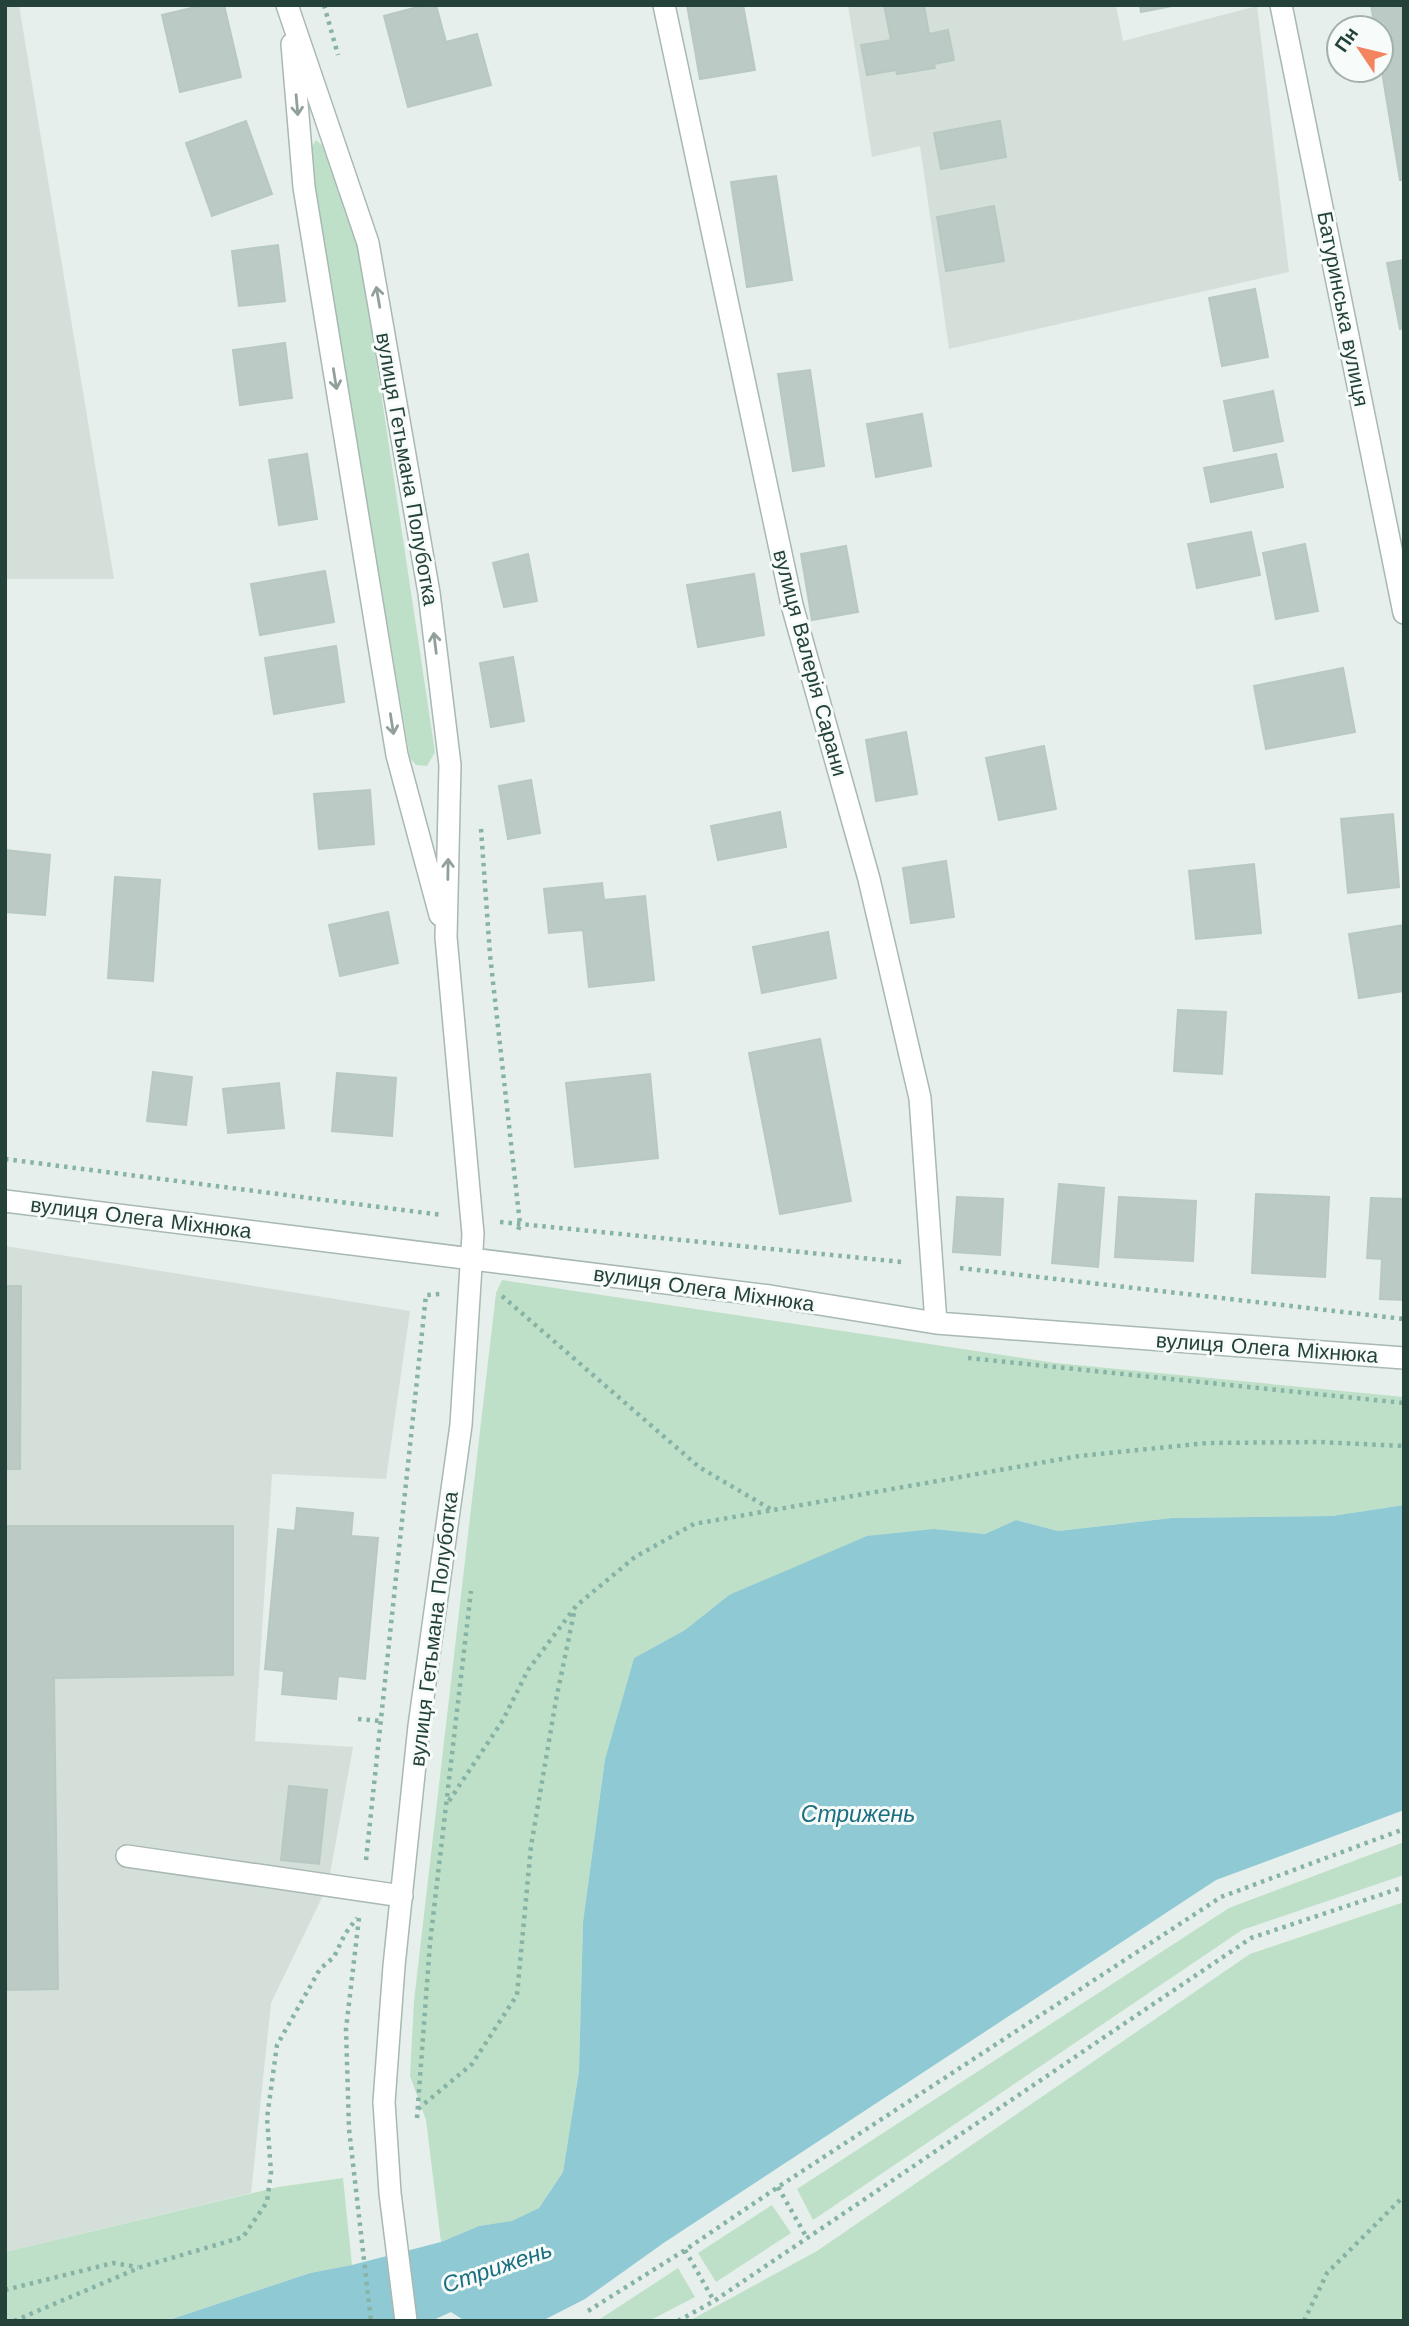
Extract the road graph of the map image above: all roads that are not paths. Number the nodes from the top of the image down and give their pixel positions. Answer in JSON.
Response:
{"nodes":[{"id":1,"x":664,"y":5,"type":"edge"},
{"id":2,"x":1281,"y":5,"type":"edge"},
{"id":3,"x":288,"y":9,"type":"edge"},
{"id":4,"x":1404,"y":613,"type":"edge"},
{"id":5,"x":446,"y":937,"type":"junction"},
{"id":6,"x":5,"y":1201,"type":"edge"},
{"id":7,"x":472,"y":1258,"type":"junction"},
{"id":8,"x":936,"y":1323,"type":"junction"},
{"id":9,"x":1404,"y":1358,"type":"edge"},
{"id":10,"x":127,"y":1856,"type":"dead end"},
{"id":11,"x":402,"y":1896,"type":"junction"},
{"id":12,"x":406,"y":2321,"type":"edge"}],
"edges":[{"from":1,"to":8,"type":"street","name":"вулиця Валерія Сарани"},
{"from":2,"to":4,"type":"street","name":"Батуринська вулиця"},
{"from":3,"to":5,"type":"street","name":"вулиця Гетьмана Полуботка","one_way":true},
{"from":5,"to":3,"type":"street","name":"вулиця Гетьмана Полуботка","one_way":true},
{"from":5,"to":7,"type":"street","name":"вулиця Гетьмана Полуботка"},
{"from":6,"to":7,"type":"street","name":"вулиця Олега Міхнюка"},
{"from":7,"to":8,"type":"street","name":"вулиця Олега Міхнюка"},
{"from":7,"to":11,"type":"street","name":"вулиця Гетьмана Полуботка"},
{"from":8,"to":9,"type":"street","name":"вулиця Олега Міхнюка"},
{"from":10,"to":11,"type":"street"},
{"from":11,"to":12,"type":"street","name":"вулиця Гетьмана Полуботка"}]}
